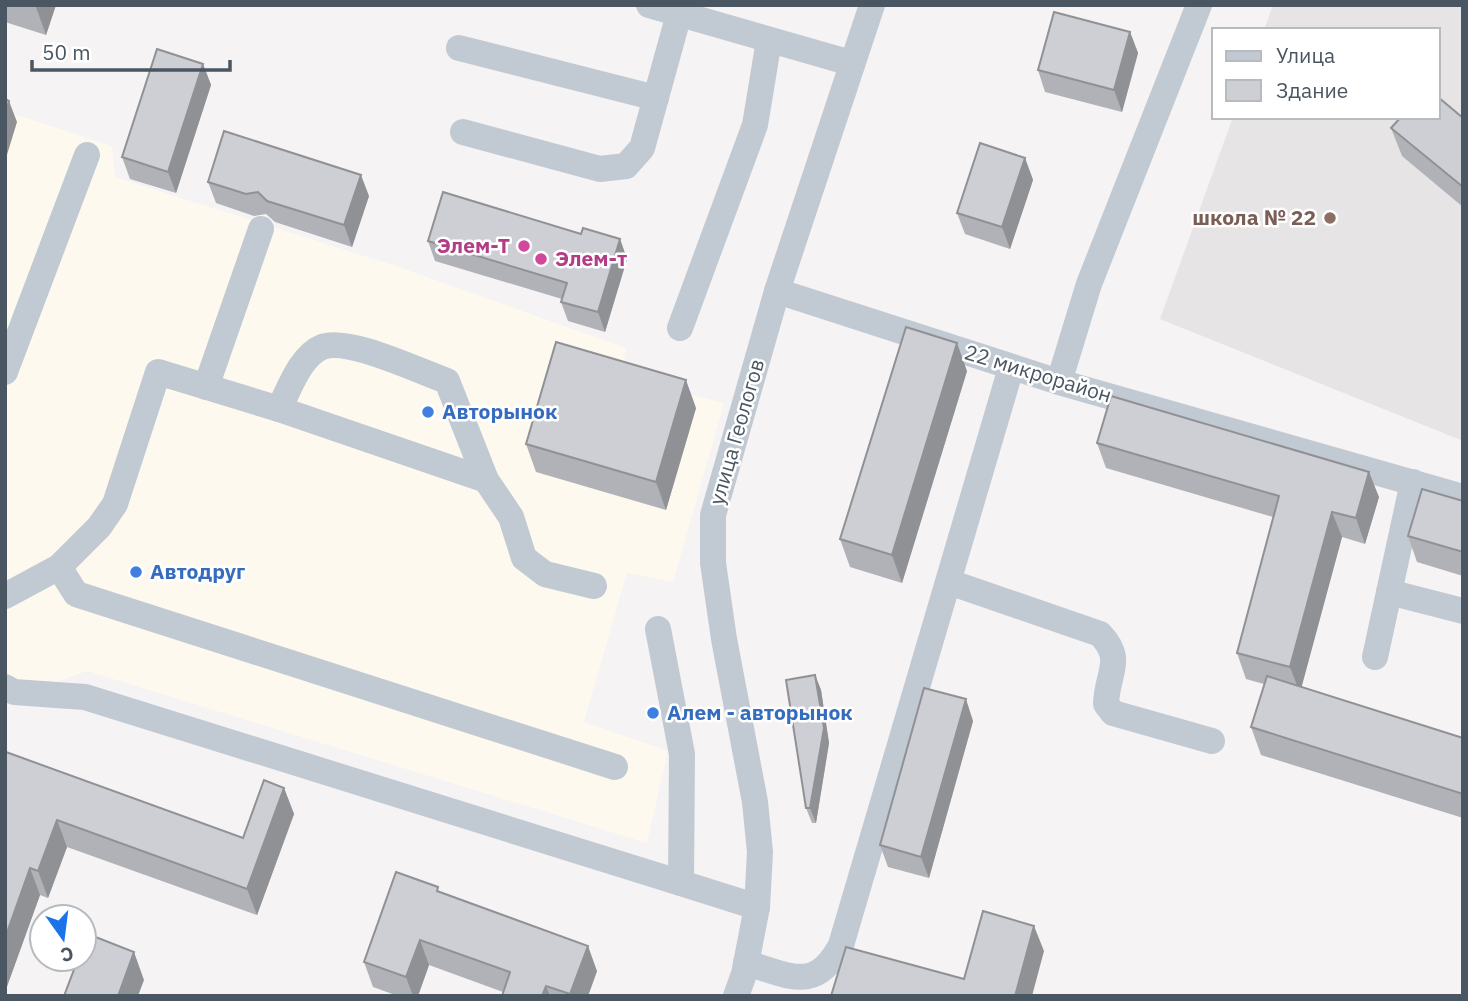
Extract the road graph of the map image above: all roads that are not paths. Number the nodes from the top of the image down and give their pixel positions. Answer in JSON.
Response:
{"nodes":[{"id":1,"x":649,"y":5,"type":"edge"},
{"id":2,"x":872,"y":5,"type":"edge"},
{"id":3,"x":1199,"y":5,"type":"edge"},
{"id":4,"x":679,"y":14,"type":"junction"},
{"id":5,"x":769,"y":40,"type":"junction"},
{"id":6,"x":459,"y":48,"type":"dead end"},
{"id":7,"x":850,"y":64,"type":"junction"},
{"id":8,"x":656,"y":98,"type":"junction"},
{"id":9,"x":463,"y":132,"type":"dead end"},
{"id":10,"x":87,"y":155,"type":"dead end"},
{"id":11,"x":261,"y":229,"type":"dead end"},
{"id":12,"x":777,"y":291,"type":"junction"},
{"id":13,"x":680,"y":328,"type":"dead end"},
{"id":14,"x":1011,"y":368,"type":"junction"},
{"id":15,"x":5,"y":372,"type":"edge"},
{"id":16,"x":1059,"y":382,"type":"junction"},
{"id":17,"x":206,"y":387,"type":"junction"},
{"id":18,"x":279,"y":409,"type":"junction"},
{"id":19,"x":486,"y":480,"type":"junction"},
{"id":20,"x":1413,"y":482,"type":"junction"},
{"id":21,"x":1463,"y":497,"type":"edge"},
{"id":22,"x":59,"y":568,"type":"junction"},
{"id":23,"x":949,"y":582,"type":"junction"},
{"id":24,"x":594,"y":586,"type":"dead end"},
{"id":25,"x":1389,"y":592,"type":"junction"},
{"id":26,"x":5,"y":596,"type":"edge"},
{"id":27,"x":1463,"y":611,"type":"edge"},
{"id":28,"x":658,"y":629,"type":"dead end"},
{"id":29,"x":1375,"y":657,"type":"dead end"},
{"id":30,"x":8,"y":696,"type":"edge"},
{"id":31,"x":1212,"y":741,"type":"dead end"},
{"id":32,"x":615,"y":767,"type":"dead end"},
{"id":33,"x":681,"y":883,"type":"junction"},
{"id":34,"x":757,"y":907,"type":"junction"},
{"id":35,"x":746,"y":963,"type":"junction"},
{"id":36,"x":736,"y":996,"type":"edge"}],
"edges":[{"from":1,"to":4,"type":"street"},
{"from":2,"to":7,"type":"street","name":"улица Геологов"},
{"from":3,"to":16,"type":"street"},
{"from":4,"to":5,"type":"street"},
{"from":4,"to":8,"type":"street"},
{"from":5,"to":7,"type":"street"},
{"from":5,"to":13,"type":"street"},
{"from":6,"to":8,"type":"street"},
{"from":7,"to":12,"type":"street","name":"улица Геологов"},
{"from":8,"to":9,"type":"street"},
{"from":10,"to":15,"type":"street"},
{"from":11,"to":17,"type":"street"},
{"from":12,"to":14,"type":"street","name":"22 микрорайон"},
{"from":12,"to":34,"type":"street","name":"улица Геологов"},
{"from":14,"to":16,"type":"street","name":"22 микрорайон"},
{"from":14,"to":23,"type":"street"},
{"from":16,"to":20,"type":"street","name":"22 микрорайон"},
{"from":17,"to":18,"type":"street"},
{"from":17,"to":22,"type":"street"},
{"from":18,"to":19,"type":"street"},
{"from":18,"to":19,"type":"street"},
{"from":19,"to":24,"type":"street"},
{"from":20,"to":21,"type":"street","name":"22 микрорайон"},
{"from":20,"to":25,"type":"street"},
{"from":22,"to":26,"type":"street"},
{"from":22,"to":32,"type":"street"},
{"from":23,"to":31,"type":"street"},
{"from":23,"to":35,"type":"street"},
{"from":25,"to":27,"type":"street"},
{"from":25,"to":29,"type":"street"},
{"from":28,"to":33,"type":"street"},
{"from":30,"to":33,"type":"street"},
{"from":33,"to":34,"type":"street"},
{"from":34,"to":35,"type":"street","name":"улица Геологов"},
{"from":35,"to":36,"type":"street","name":"улица Геологов"}]}
